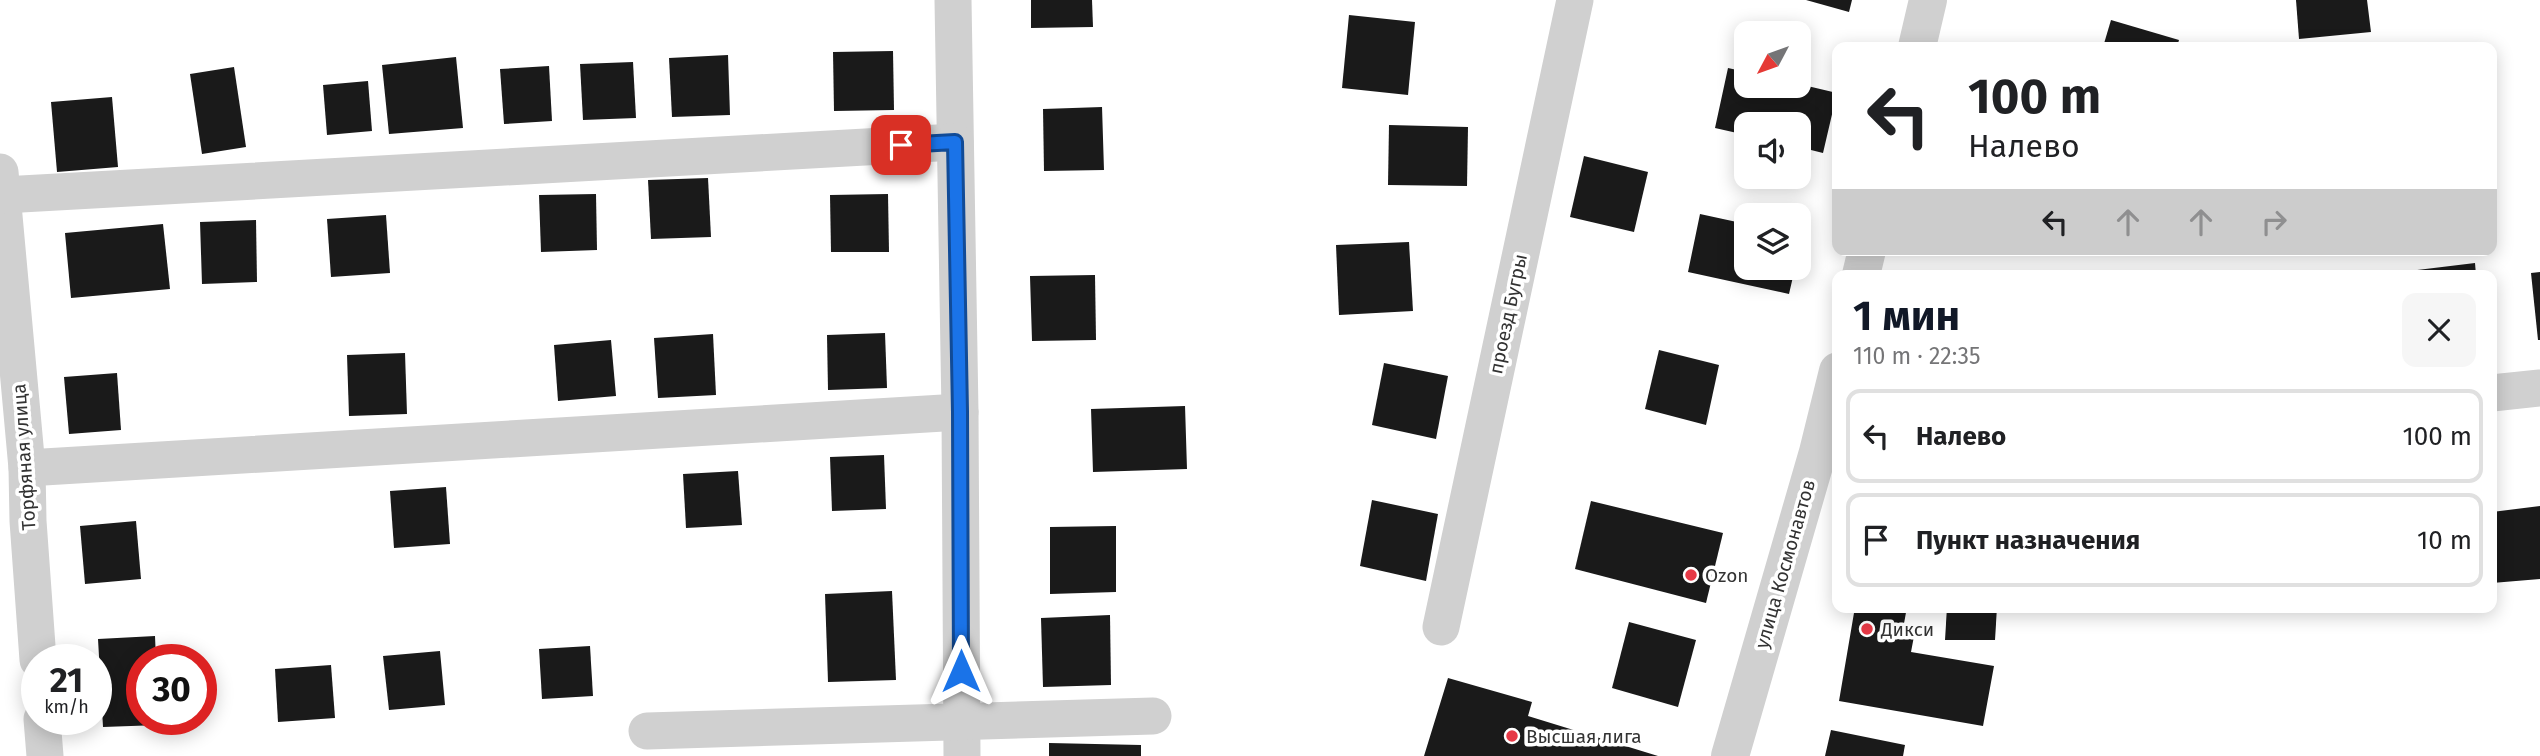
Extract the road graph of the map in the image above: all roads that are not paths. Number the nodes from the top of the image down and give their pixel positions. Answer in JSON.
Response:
{"nodes":[{"id":1,"x":953,"y":0,"type":"edge"},
{"id":2,"x":1575,"y":0,"type":"edge"},
{"id":3,"x":1928,"y":0,"type":"edge"},
{"id":4,"x":1918,"y":42,"type":"edge"},
{"id":5,"x":955,"y":142,"type":"junction"},
{"id":6,"x":1,"y":183,"type":"edge"},
{"id":7,"x":2540,"y":388,"type":"edge"},
{"id":8,"x":2497,"y":392,"type":"edge"},
{"id":9,"x":960,"y":412,"type":"junction"},
{"id":10,"x":1832,"y":419,"type":"edge"},
{"id":11,"x":1828,"y":451,"type":"edge"},
{"id":12,"x":27,"y":468,"type":"junction"},
{"id":13,"x":14,"y":521,"type":"edge"},
{"id":14,"x":1441,"y":627,"type":"dead end"},
{"id":15,"x":35,"y":644,"type":"edge"},
{"id":16,"x":1153,"y":716,"type":"dead end"},
{"id":17,"x":647,"y":732,"type":"dead end"},
{"id":18,"x":43,"y":735,"type":"edge"},
{"id":19,"x":962,"y":739,"type":"edge"},
{"id":20,"x":45,"y":756,"type":"edge"},
{"id":21,"x":1730,"y":756,"type":"edge"}],
"edges":[{"from":1,"to":5,"type":"street"},
{"from":2,"to":14,"type":"street","name":"проезд Бугры"},
{"from":3,"to":4,"type":"street"},
{"from":5,"to":6,"type":"street"},
{"from":5,"to":9,"type":"street"},
{"from":6,"to":12,"type":"street","name":"Торфяная улица"},
{"from":7,"to":8,"type":"street"},
{"from":9,"to":12,"type":"street"},
{"from":9,"to":19,"type":"street"},
{"from":10,"to":11,"type":"street","name":"улица Космонавтов"},
{"from":11,"to":21,"type":"street","name":"улица Космонавтов"},
{"from":12,"to":13,"type":"street","name":"Торфяная улица"},
{"from":13,"to":15,"type":"street","name":"Торфяная улица"},
{"from":16,"to":19,"type":"street"},
{"from":17,"to":19,"type":"street"},
{"from":18,"to":20,"type":"street"}]}
